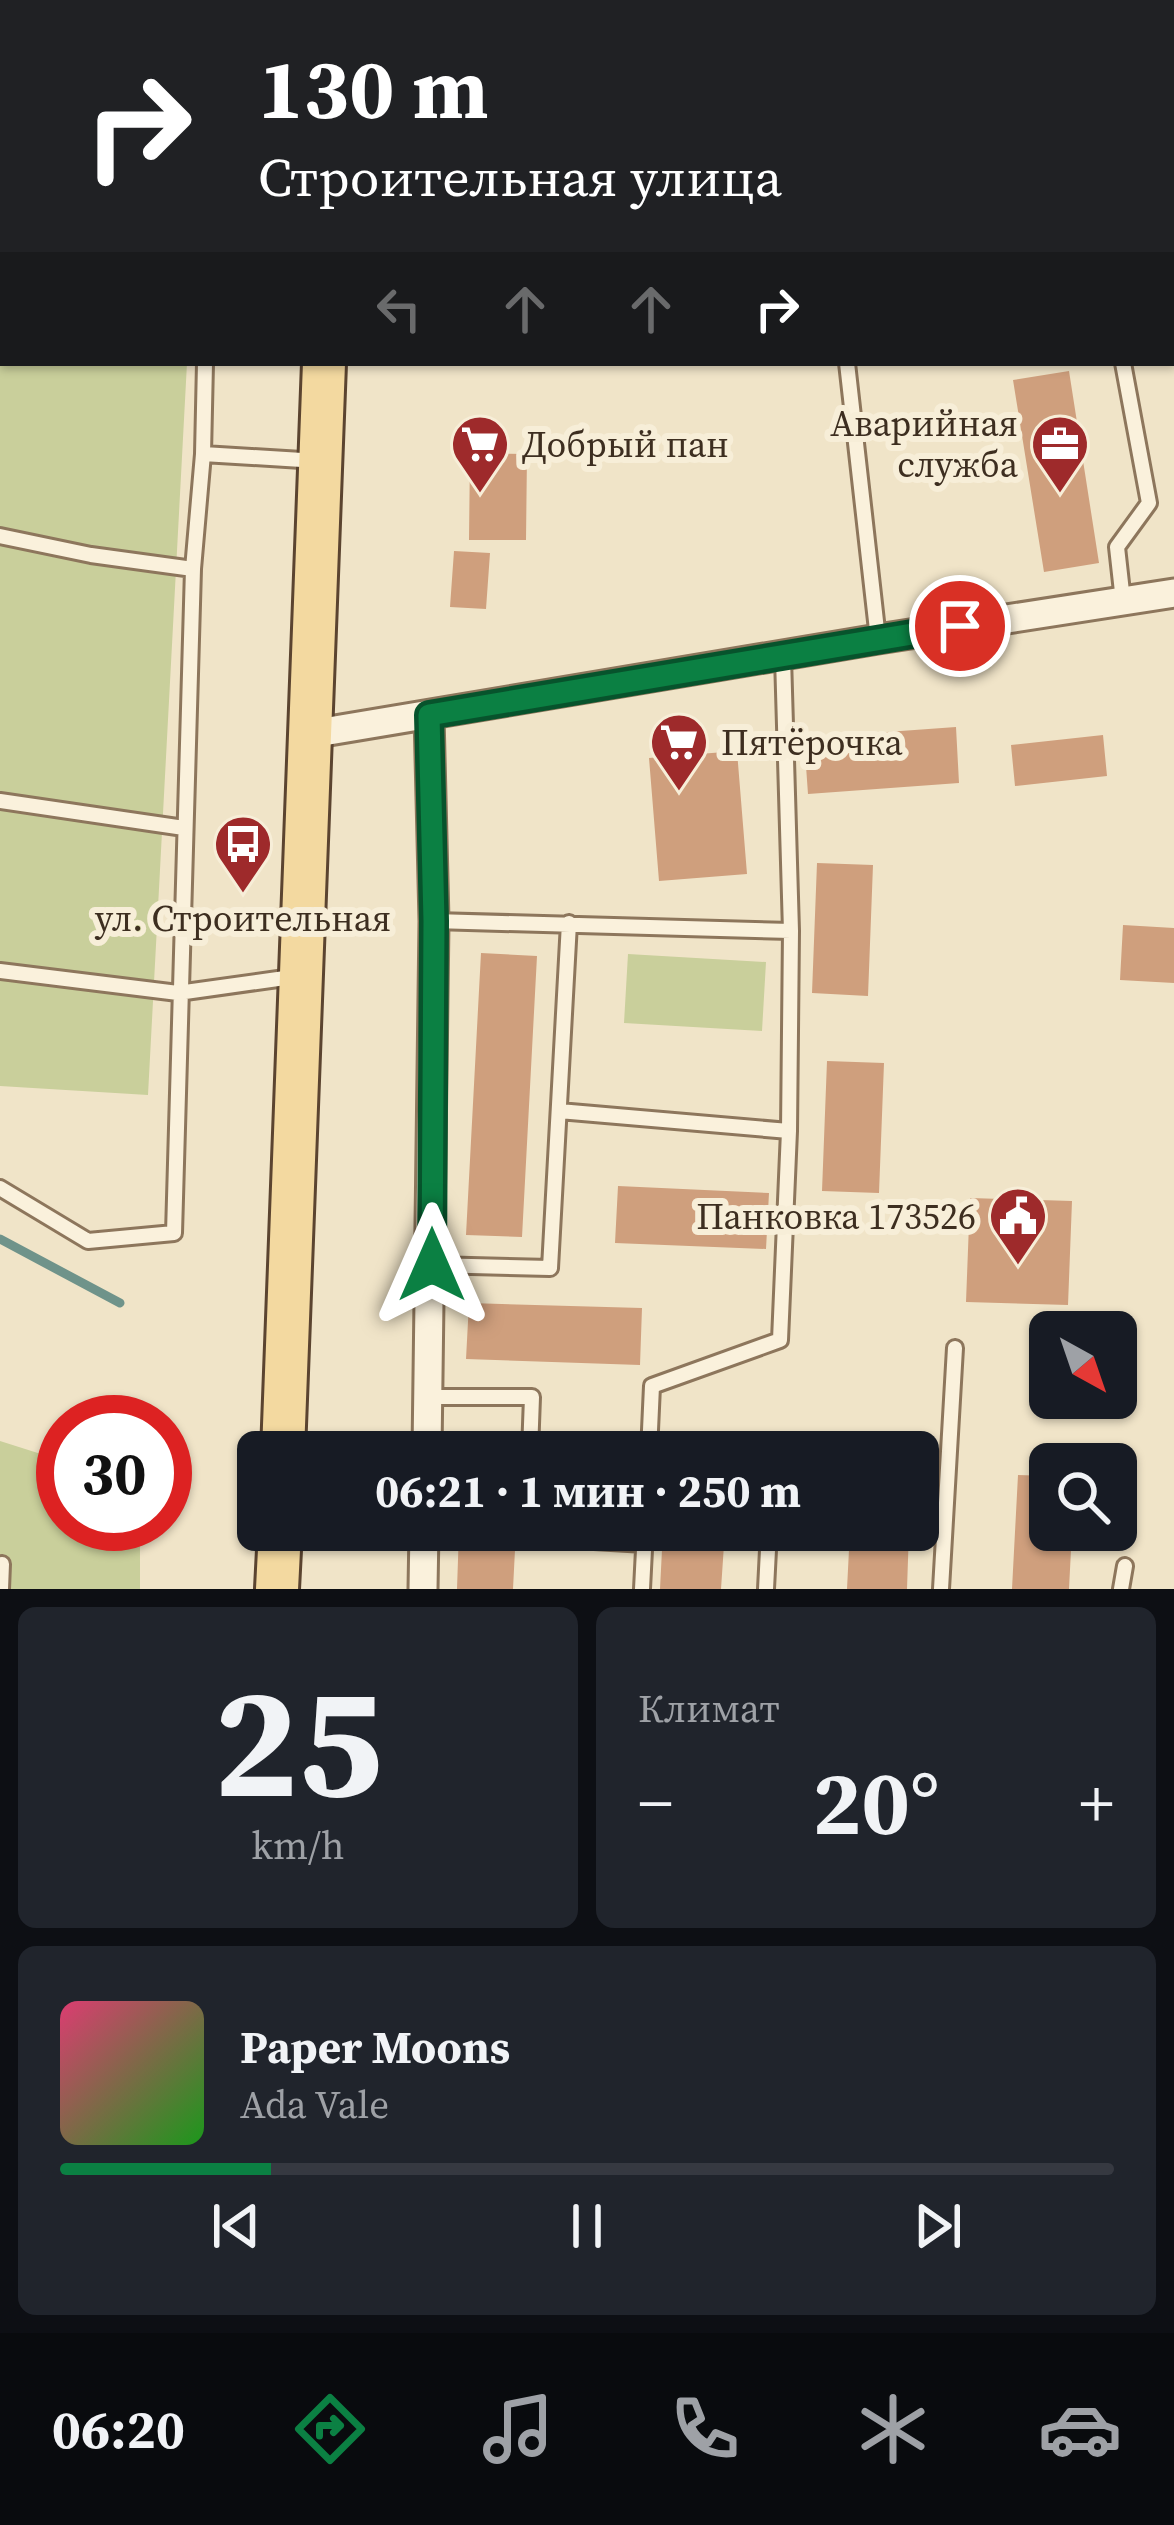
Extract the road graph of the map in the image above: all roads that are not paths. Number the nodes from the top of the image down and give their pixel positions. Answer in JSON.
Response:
{"nodes":[{"id":1,"x":206,"y":366,"type":"edge"},
{"id":2,"x":324,"y":366,"type":"edge"},
{"id":3,"x":847,"y":366,"type":"edge"},
{"id":4,"x":1124,"y":366,"type":"edge"},
{"id":5,"x":203,"y":454,"type":"junction"},
{"id":6,"x":321,"y":461,"type":"junction"},
{"id":7,"x":0,"y":536,"type":"edge"},
{"id":8,"x":193,"y":569,"type":"junction"},
{"id":9,"x":1174,"y":593,"type":"edge"},
{"id":10,"x":1124,"y":601,"type":"junction"},
{"id":11,"x":878,"y":639,"type":"junction"},
{"id":12,"x":783,"y":656,"type":"junction"},
{"id":13,"x":429,"y":715,"type":"junction"},
{"id":14,"x":311,"y":734,"type":"junction"},
{"id":15,"x":0,"y":801,"type":"edge"},
{"id":16,"x":184,"y":828,"type":"junction"},
{"id":17,"x":434,"y":921,"type":"junction"},
{"id":18,"x":568,"y":923,"type":"junction"},
{"id":19,"x":791,"y":931,"type":"junction"},
{"id":20,"x":0,"y":971,"type":"edge"},
{"id":21,"x":302,"y":976,"type":"junction"},
{"id":22,"x":178,"y":993,"type":"junction"},
{"id":23,"x":559,"y":1112,"type":"junction"},
{"id":24,"x":789,"y":1131,"type":"junction"},
{"id":25,"x":0,"y":1188,"type":"edge"},
{"id":26,"x":432,"y":1265,"type":"junction"},
{"id":27,"x":955,"y":1348,"type":"dead end"},
{"id":28,"x":428,"y":1396,"type":"junction"},
{"id":29,"x":284,"y":1431,"type":"edge"},
{"id":30,"x":427,"y":1431,"type":"edge"},
{"id":31,"x":531,"y":1431,"type":"edge"},
{"id":32,"x":650,"y":1431,"type":"edge"},
{"id":33,"x":279,"y":1551,"type":"edge"},
{"id":34,"x":424,"y":1551,"type":"edge"},
{"id":35,"x":644,"y":1551,"type":"edge"},
{"id":36,"x":768,"y":1551,"type":"edge"},
{"id":37,"x":2,"y":1564,"type":"edge"},
{"id":38,"x":1125,"y":1566,"type":"dead end"},
{"id":39,"x":1,"y":1589,"type":"edge"},
{"id":40,"x":278,"y":1589,"type":"edge"},
{"id":41,"x":423,"y":1589,"type":"edge"},
{"id":42,"x":642,"y":1589,"type":"edge"},
{"id":43,"x":766,"y":1589,"type":"edge"},
{"id":44,"x":940,"y":1589,"type":"edge"},
{"id":45,"x":1121,"y":1589,"type":"edge"}],
"edges":[{"from":1,"to":5,"type":"lane"},
{"from":2,"to":6,"type":"main road"},
{"from":3,"to":11,"type":"lane"},
{"from":4,"to":10,"type":"lane"},
{"from":5,"to":6,"type":"lane"},
{"from":5,"to":8,"type":"lane"},
{"from":6,"to":14,"type":"main road"},
{"from":7,"to":8,"type":"lane"},
{"from":8,"to":16,"type":"lane"},
{"from":9,"to":10,"type":"street"},
{"from":10,"to":11,"type":"street"},
{"from":11,"to":12,"type":"street"},
{"from":12,"to":13,"type":"street"},
{"from":12,"to":19,"type":"lane"},
{"from":13,"to":14,"type":"street"},
{"from":13,"to":17,"type":"street"},
{"from":14,"to":21,"type":"main road"},
{"from":15,"to":16,"type":"lane"},
{"from":16,"to":22,"type":"lane"},
{"from":17,"to":18,"type":"lane"},
{"from":17,"to":26,"type":"street"},
{"from":18,"to":19,"type":"lane"},
{"from":18,"to":23,"type":"lane"},
{"from":19,"to":24,"type":"lane"},
{"from":20,"to":22,"type":"lane"},
{"from":21,"to":22,"type":"lane"},
{"from":21,"to":29,"type":"main road"},
{"from":22,"to":25,"type":"lane"},
{"from":23,"to":24,"type":"lane"},
{"from":23,"to":26,"type":"lane"},
{"from":24,"to":32,"type":"lane"},
{"from":26,"to":28,"type":"street"},
{"from":27,"to":44,"type":"lane"},
{"from":28,"to":30,"type":"street"},
{"from":28,"to":31,"type":"lane"},
{"from":33,"to":40,"type":"main road"},
{"from":34,"to":41,"type":"street"},
{"from":35,"to":42,"type":"lane"},
{"from":36,"to":43,"type":"lane"},
{"from":37,"to":39,"type":"lane"},
{"from":38,"to":45,"type":"lane"}]}
